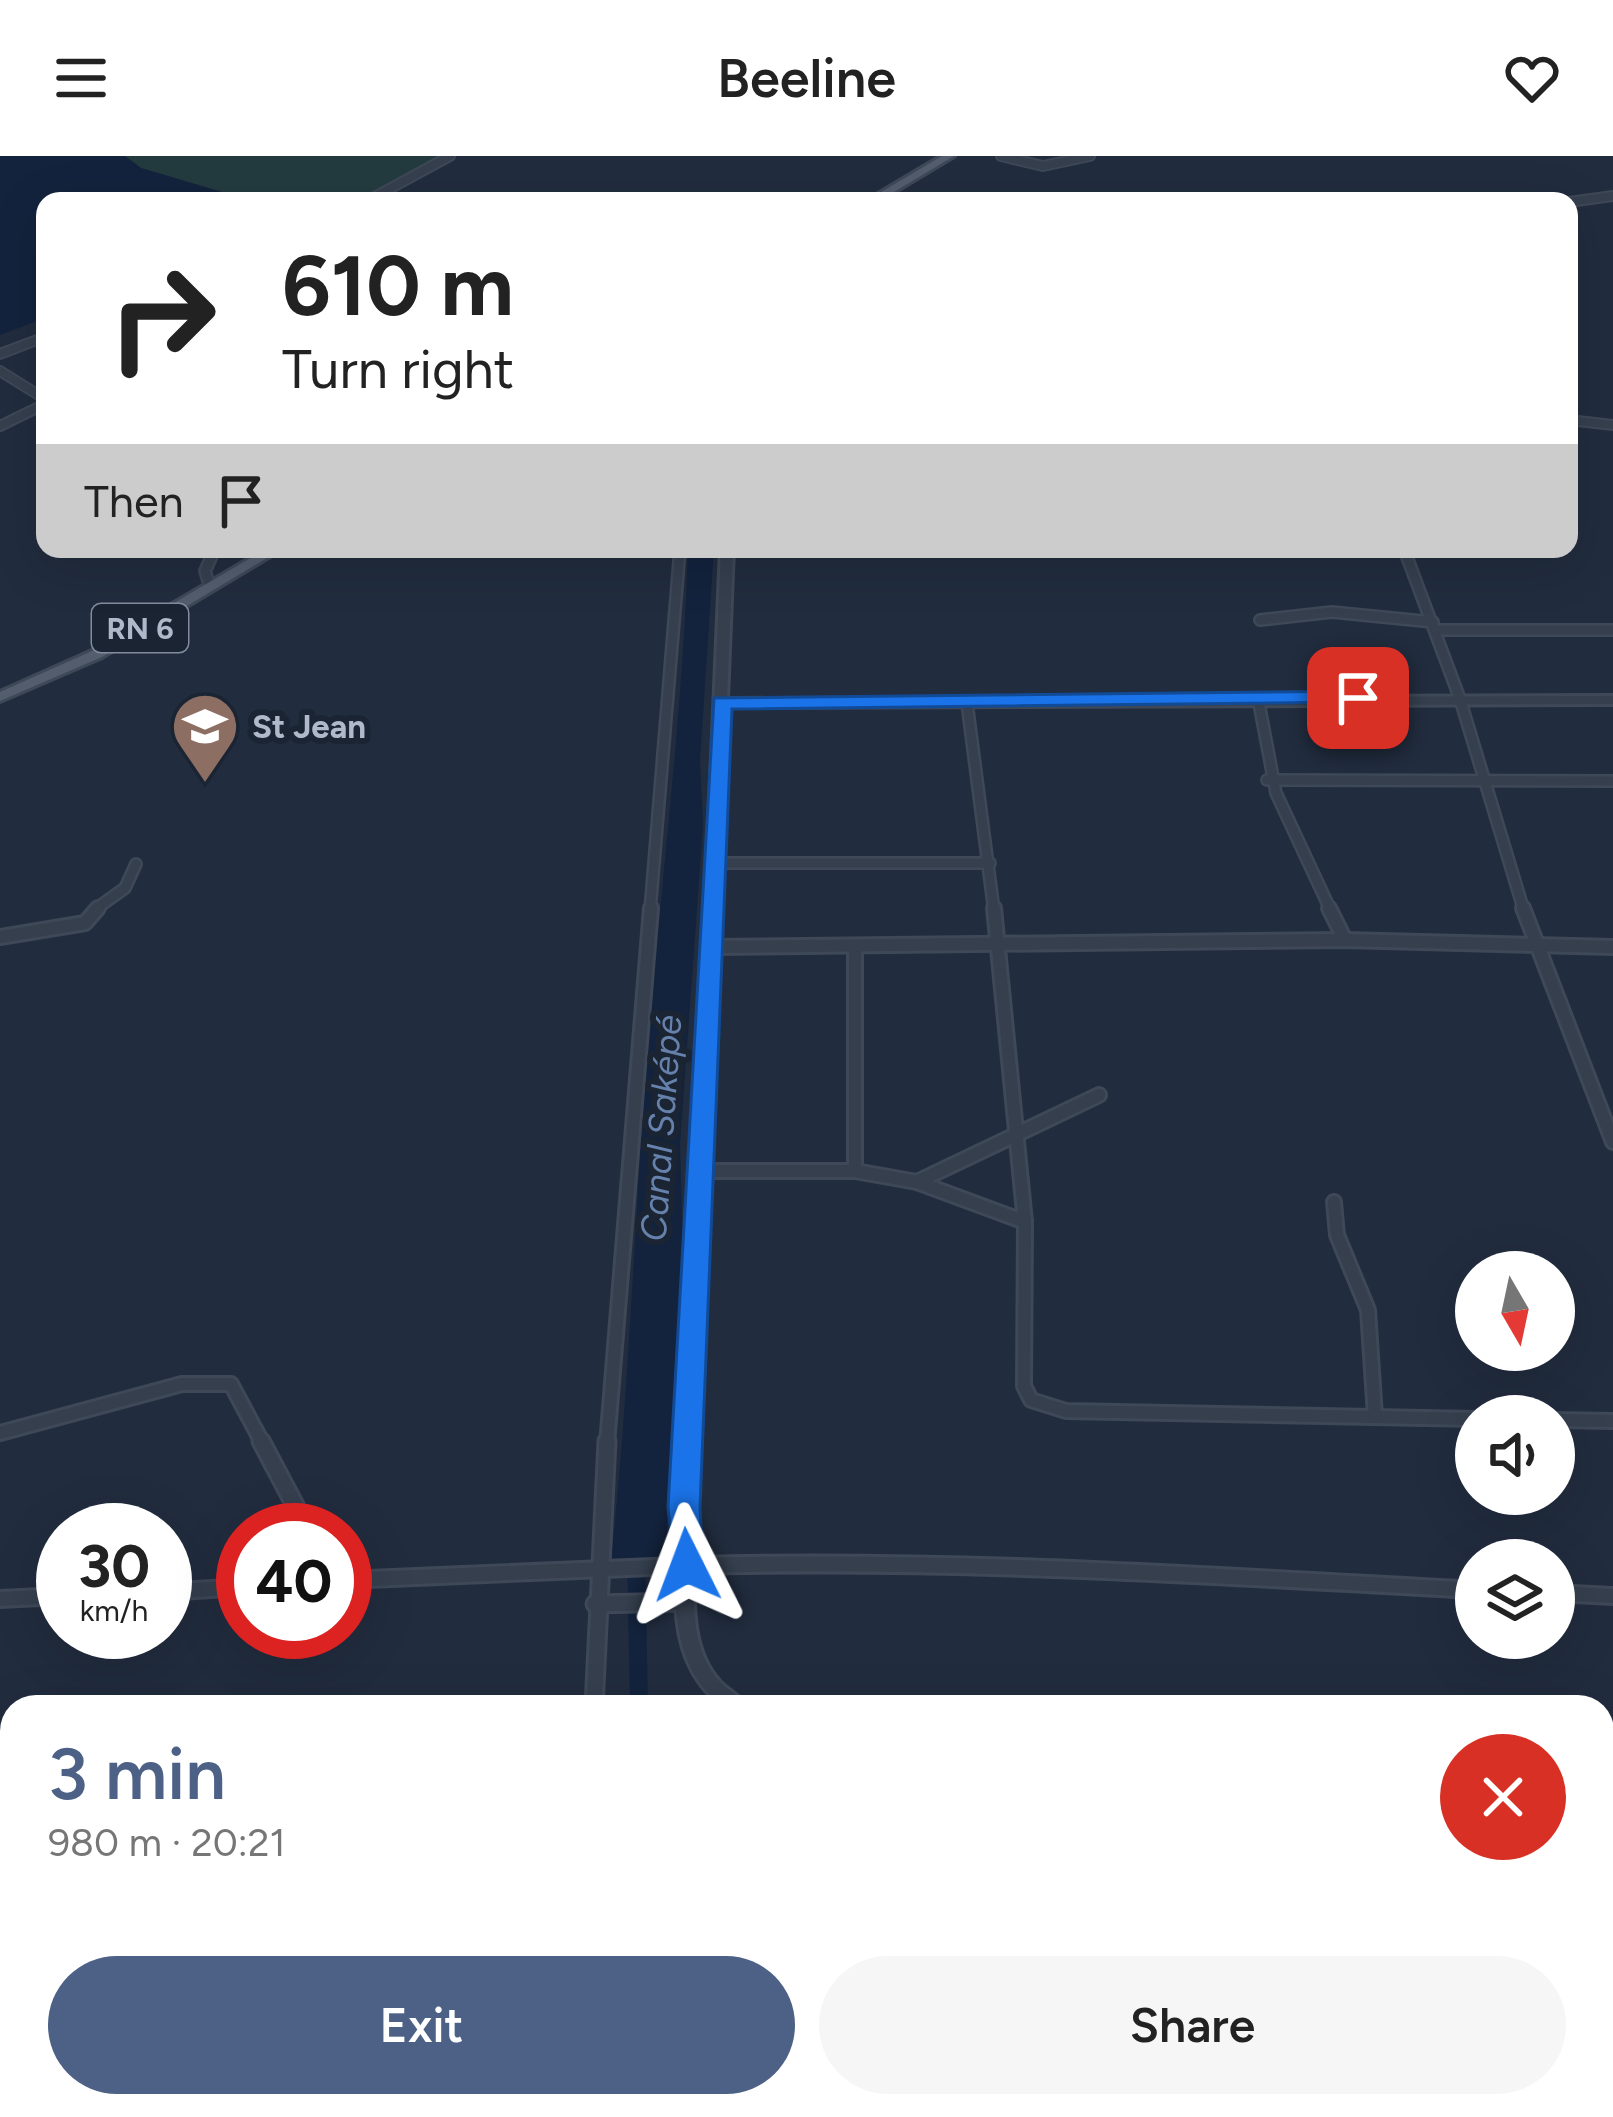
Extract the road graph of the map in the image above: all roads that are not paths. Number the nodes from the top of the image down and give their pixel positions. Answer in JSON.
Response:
{"nodes":[{"id":1,"x":450,"y":156,"type":"edge"},
{"id":2,"x":949,"y":156,"type":"edge"},
{"id":3,"x":1001,"y":156,"type":"edge"},
{"id":4,"x":1090,"y":156,"type":"edge"},
{"id":5,"x":384,"y":192,"type":"edge"},
{"id":6,"x":887,"y":192,"type":"edge"},
{"id":7,"x":1613,"y":196,"type":"edge"},
{"id":8,"x":1578,"y":201,"type":"edge"},
{"id":9,"x":36,"y":340,"type":"edge"},
{"id":10,"x":0,"y":354,"type":"edge"},
{"id":11,"x":0,"y":371,"type":"edge"},
{"id":12,"x":17,"y":383,"type":"junction"},
{"id":13,"x":0,"y":388,"type":"edge"},
{"id":14,"x":36,"y":396,"type":"edge"},
{"id":15,"x":36,"y":407,"type":"edge"},
{"id":16,"x":1578,"y":421,"type":"edge"},
{"id":17,"x":1613,"y":425,"type":"edge"},
{"id":18,"x":0,"y":426,"type":"edge"},
{"id":19,"x":211,"y":558,"type":"edge"},
{"id":20,"x":260,"y":558,"type":"edge"},
{"id":21,"x":679,"y":558,"type":"edge"},
{"id":22,"x":728,"y":558,"type":"edge"},
{"id":23,"x":1408,"y":558,"type":"edge"},
{"id":24,"x":210,"y":587,"type":"junction"},
{"id":25,"x":1260,"y":620,"type":"dead end"},
{"id":26,"x":1435,"y":626,"type":"junction"},
{"id":27,"x":1613,"y":630,"type":"edge"},
{"id":28,"x":0,"y":697,"type":"edge"},
{"id":29,"x":1258,"y":698,"type":"junction"},
{"id":30,"x":1460,"y":699,"type":"junction"},
{"id":31,"x":1613,"y":700,"type":"edge"},
{"id":32,"x":722,"y":703,"type":"junction"},
{"id":33,"x":967,"y":704,"type":"junction"},
{"id":34,"x":1267,"y":780,"type":"junction"},
{"id":35,"x":1485,"y":781,"type":"junction"},
{"id":36,"x":1613,"y":781,"type":"edge"},
{"id":37,"x":990,"y":862,"type":"junction"},
{"id":38,"x":713,"y":863,"type":"junction"},
{"id":39,"x":136,"y":864,"type":"dead end"},
{"id":40,"x":0,"y":937,"type":"edge"},
{"id":41,"x":1346,"y":940,"type":"junction"},
{"id":42,"x":855,"y":946,"type":"junction"},
{"id":43,"x":999,"y":946,"type":"junction"},
{"id":44,"x":1540,"y":946,"type":"junction"},
{"id":45,"x":1613,"y":946,"type":"edge"},
{"id":46,"x":710,"y":947,"type":"junction"},
{"id":47,"x":1099,"y":1095,"type":"dead end"},
{"id":48,"x":1611,"y":1135,"type":"edge"},
{"id":49,"x":1016,"y":1136,"type":"junction"},
{"id":50,"x":698,"y":1171,"type":"junction"},
{"id":51,"x":855,"y":1171,"type":"junction"},
{"id":52,"x":917,"y":1182,"type":"junction"},
{"id":53,"x":1334,"y":1202,"type":"dead end"},
{"id":54,"x":1025,"y":1222,"type":"junction"},
{"id":55,"x":1375,"y":1416,"type":"junction"},
{"id":56,"x":1455,"y":1418,"type":"edge"},
{"id":57,"x":1575,"y":1420,"type":"edge"},
{"id":58,"x":1613,"y":1421,"type":"edge"},
{"id":59,"x":0,"y":1433,"type":"edge"},
{"id":60,"x":294,"y":1503,"type":"edge"},
{"id":61,"x":687,"y":1565,"type":"junction"},
{"id":62,"x":597,"y":1567,"type":"junction"},
{"id":63,"x":372,"y":1579,"type":"edge"},
{"id":64,"x":1455,"y":1589,"type":"edge"},
{"id":65,"x":1575,"y":1595,"type":"edge"},
{"id":66,"x":1613,"y":1596,"type":"edge"},
{"id":67,"x":36,"y":1597,"type":"edge"},
{"id":68,"x":0,"y":1599,"type":"edge"},
{"id":69,"x":684,"y":1602,"type":"junction"},
{"id":70,"x":595,"y":1604,"type":"junction"},
{"id":71,"x":594,"y":1695,"type":"edge"},
{"id":72,"x":719,"y":1695,"type":"edge"}],
"edges":[{"from":1,"to":5,"type":"street"},
{"from":2,"to":6,"type":"main road"},
{"from":3,"to":4,"type":"street"},
{"from":7,"to":8,"type":"street"},
{"from":9,"to":10,"type":"street"},
{"from":11,"to":12,"type":"street"},
{"from":12,"to":13,"type":"street"},
{"from":12,"to":14,"type":"street"},
{"from":15,"to":18,"type":"street"},
{"from":16,"to":17,"type":"street"},
{"from":19,"to":24,"type":"street"},
{"from":20,"to":24,"type":"main road","number":"RN 6"},
{"from":21,"to":62,"type":"street"},
{"from":22,"to":32,"type":"street"},
{"from":23,"to":26,"type":"street"},
{"from":24,"to":28,"type":"main road","number":"RN 6"},
{"from":25,"to":26,"type":"street"},
{"from":26,"to":27,"type":"street"},
{"from":26,"to":30,"type":"street"},
{"from":29,"to":30,"type":"street"},
{"from":29,"to":33,"type":"street"},
{"from":29,"to":34,"type":"street"},
{"from":30,"to":31,"type":"street"},
{"from":30,"to":35,"type":"street"},
{"from":32,"to":33,"type":"street"},
{"from":32,"to":38,"type":"street"},
{"from":33,"to":37,"type":"street"},
{"from":34,"to":35,"type":"street"},
{"from":34,"to":41,"type":"street"},
{"from":35,"to":36,"type":"street"},
{"from":35,"to":44,"type":"street"},
{"from":37,"to":38,"type":"street"},
{"from":37,"to":43,"type":"street"},
{"from":38,"to":46,"type":"street"},
{"from":39,"to":40,"type":"street"},
{"from":41,"to":43,"type":"street"},
{"from":41,"to":44,"type":"street"},
{"from":42,"to":43,"type":"street"},
{"from":42,"to":46,"type":"street"},
{"from":42,"to":51,"type":"street"},
{"from":43,"to":49,"type":"street"},
{"from":44,"to":45,"type":"street"},
{"from":44,"to":48,"type":"street"},
{"from":46,"to":50,"type":"street"},
{"from":47,"to":49,"type":"street"},
{"from":49,"to":52,"type":"street"},
{"from":49,"to":54,"type":"street"},
{"from":50,"to":51,"type":"street"},
{"from":50,"to":61,"type":"street"},
{"from":51,"to":52,"type":"street"},
{"from":52,"to":54,"type":"street"},
{"from":53,"to":55,"type":"street"},
{"from":54,"to":55,"type":"street"},
{"from":55,"to":56,"type":"street"},
{"from":57,"to":58,"type":"street"},
{"from":59,"to":60,"type":"street"},
{"from":61,"to":62,"type":"street"},
{"from":61,"to":64,"type":"street"},
{"from":61,"to":69,"type":"street"},
{"from":62,"to":63,"type":"street"},
{"from":62,"to":70,"type":"street"},
{"from":65,"to":66,"type":"street"},
{"from":67,"to":68,"type":"street"},
{"from":69,"to":70,"type":"street"},
{"from":69,"to":72,"type":"street"},
{"from":70,"to":71,"type":"street"}]}
